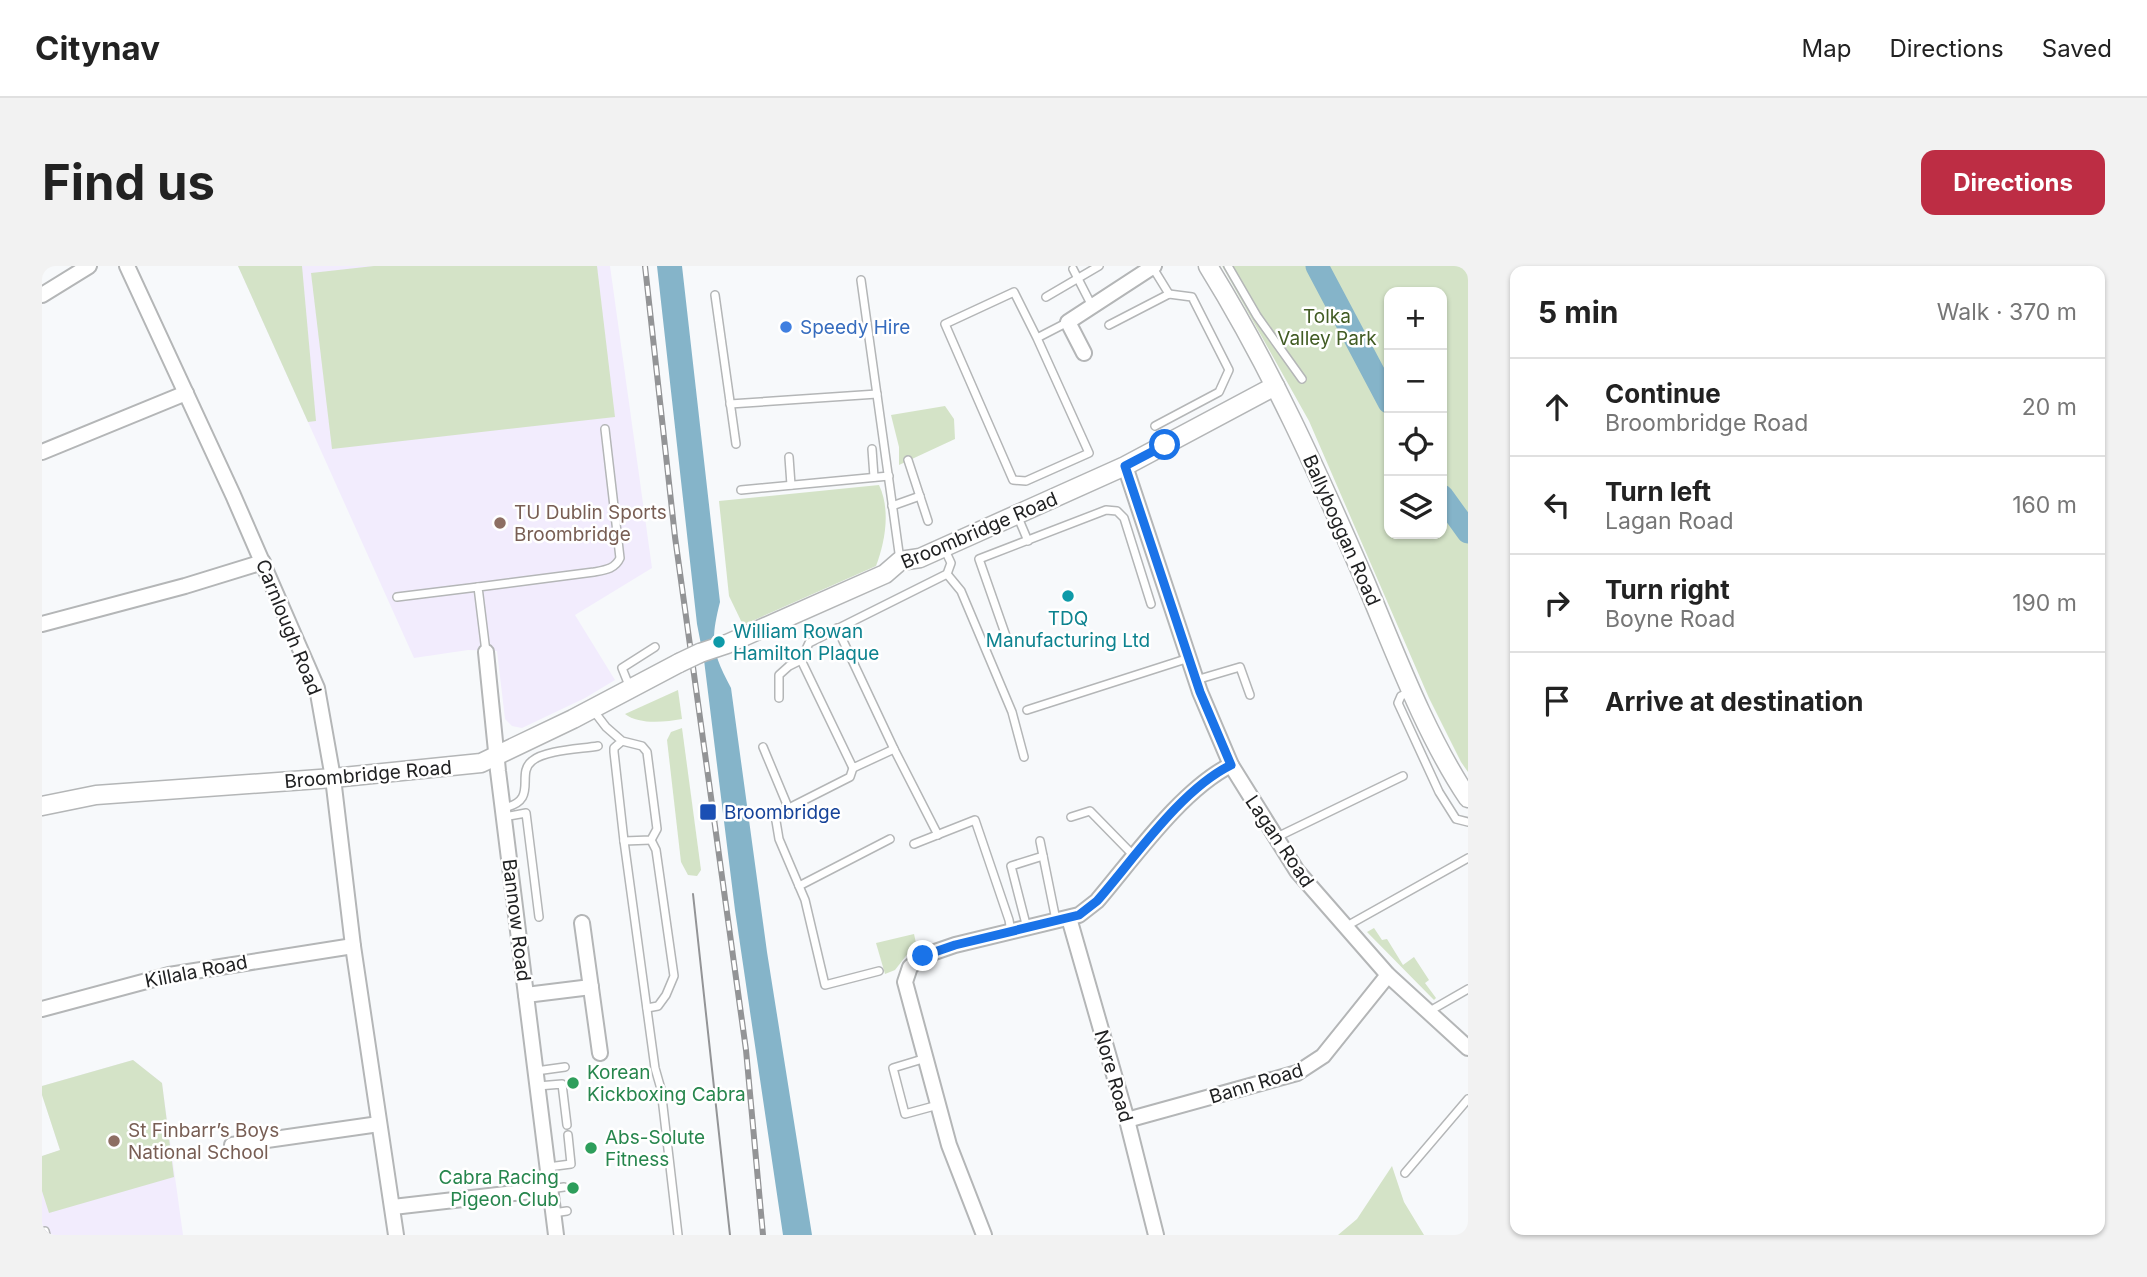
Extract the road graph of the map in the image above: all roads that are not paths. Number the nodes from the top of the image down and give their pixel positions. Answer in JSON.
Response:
{"nodes":[{"id":1,"x":89,"y":266,"type":"edge"},
{"id":2,"x":127,"y":266,"type":"edge"},
{"id":3,"x":1099,"y":266,"type":"edge"},
{"id":4,"x":1153,"y":266,"type":"edge"},
{"id":5,"x":1208,"y":266,"type":"edge"},
{"id":6,"x":1228,"y":266,"type":"edge"},
{"id":7,"x":1073,"y":269,"type":"dead end"},
{"id":8,"x":1078,"y":278,"type":"junction"},
{"id":9,"x":861,"y":280,"type":"dead end"},
{"id":10,"x":1169,"y":294,"type":"junction"},
{"id":11,"x":42,"y":295,"type":"edge"},
{"id":12,"x":715,"y":295,"type":"dead end"},
{"id":13,"x":1046,"y":297,"type":"dead end"},
{"id":14,"x":1092,"y":306,"type":"junction"},
{"id":15,"x":1068,"y":322,"type":"junction"},
{"id":16,"x":1109,"y":325,"type":"dead end"},
{"id":17,"x":1037,"y":338,"type":"junction"},
{"id":18,"x":1084,"y":353,"type":"dead end"},
{"id":19,"x":1302,"y":379,"type":"dead end"},
{"id":20,"x":1275,"y":386,"type":"junction"},
{"id":21,"x":186,"y":393,"type":"junction"},
{"id":22,"x":877,"y":394,"type":"junction"},
{"id":23,"x":730,"y":404,"type":"junction"},
{"id":24,"x":1155,"y":426,"type":"dead end"},
{"id":25,"x":605,"y":429,"type":"dead end"},
{"id":26,"x":736,"y":444,"type":"dead end"},
{"id":27,"x":872,"y":449,"type":"dead end"},
{"id":28,"x":42,"y":452,"type":"edge"},
{"id":29,"x":789,"y":457,"type":"dead end"},
{"id":30,"x":908,"y":460,"type":"dead end"},
{"id":31,"x":1125,"y":466,"type":"junction"},
{"id":32,"x":888,"y":476,"type":"junction"},
{"id":33,"x":874,"y":477,"type":"junction"},
{"id":34,"x":791,"y":485,"type":"junction"},
{"id":35,"x":741,"y":490,"type":"dead end"},
{"id":36,"x":920,"y":496,"type":"junction"},
{"id":37,"x":892,"y":506,"type":"junction"},
{"id":38,"x":1141,"y":513,"type":"junction"},
{"id":39,"x":1017,"y":515,"type":"junction"},
{"id":40,"x":1124,"y":519,"type":"junction"},
{"id":41,"x":928,"y":522,"type":"dead end"},
{"id":42,"x":1028,"y":541,"type":"junction"},
{"id":43,"x":944,"y":547,"type":"junction"},
{"id":44,"x":900,"y":561,"type":"junction"},
{"id":45,"x":263,"y":562,"type":"junction"},
{"id":46,"x":947,"y":574,"type":"junction"},
{"id":47,"x":478,"y":587,"type":"junction"},
{"id":48,"x":397,"y":597,"type":"dead end"},
{"id":49,"x":1152,"y":604,"type":"dead end"},
{"id":50,"x":42,"y":624,"type":"edge"},
{"id":51,"x":837,"y":628,"type":"junction"},
{"id":52,"x":1007,"y":639,"type":"dead end"},
{"id":53,"x":655,"y":647,"type":"dead end"},
{"id":54,"x":486,"y":652,"type":"joint"},
{"id":55,"x":1189,"y":657,"type":"junction"},
{"id":56,"x":801,"y":660,"type":"junction"},
{"id":57,"x":1196,"y":680,"type":"junction"},
{"id":58,"x":630,"y":689,"type":"junction"},
{"id":59,"x":1412,"y":691,"type":"junction"},
{"id":60,"x":1250,"y":695,"type":"dead end"},
{"id":61,"x":779,"y":698,"type":"dead end"},
{"id":62,"x":593,"y":709,"type":"junction"},
{"id":63,"x":1027,"y":710,"type":"dead end"},
{"id":64,"x":622,"y":741,"type":"junction"},
{"id":65,"x":598,"y":746,"type":"dead end"},
{"id":66,"x":763,"y":747,"type":"dead end"},
{"id":67,"x":894,"y":749,"type":"junction"},
{"id":68,"x":496,"y":757,"type":"junction"},
{"id":69,"x":1024,"y":757,"type":"dead end"},
{"id":70,"x":1231,"y":765,"type":"junction"},
{"id":71,"x":853,"y":768,"type":"junction"},
{"id":72,"x":1403,"y":776,"type":"dead end"},
{"id":73,"x":333,"y":778,"type":"junction"},
{"id":74,"x":1468,"y":798,"type":"edge"},
{"id":75,"x":42,"y":806,"type":"edge"},
{"id":76,"x":788,"y":807,"type":"junction"},
{"id":77,"x":504,"y":812,"type":"junction"},
{"id":78,"x":1071,"y":817,"type":"dead end"},
{"id":79,"x":1468,"y":822,"type":"edge"},
{"id":80,"x":938,"y":835,"type":"junction"},
{"id":81,"x":1274,"y":838,"type":"junction"},
{"id":82,"x":890,"y":839,"type":"dead end"},
{"id":83,"x":651,"y":840,"type":"junction"},
{"id":84,"x":624,"y":841,"type":"junction"},
{"id":85,"x":1040,"y":841,"type":"dead end"},
{"id":86,"x":914,"y":844,"type":"dead end"},
{"id":87,"x":1043,"y":856,"type":"junction"},
{"id":88,"x":1135,"y":856,"type":"junction"},
{"id":89,"x":1468,"y":858,"type":"edge"},
{"id":90,"x":799,"y":886,"type":"junction"},
{"id":91,"x":539,"y":917,"type":"dead end"},
{"id":92,"x":1063,"y":919,"type":"junction"},
{"id":93,"x":582,"y":923,"type":"dead end"},
{"id":94,"x":1345,"y":927,"type":"junction"},
{"id":95,"x":1027,"y":928,"type":"junction"},
{"id":96,"x":1011,"y":932,"type":"junction"},
{"id":97,"x":353,"y":946,"type":"junction"},
{"id":98,"x":879,"y":971,"type":"dead end"},
{"id":99,"x":1388,"y":975,"type":"junction"},
{"id":100,"x":591,"y":987,"type":"junction"},
{"id":101,"x":1468,"y":989,"type":"edge"},
{"id":102,"x":526,"y":995,"type":"junction"},
{"id":103,"x":647,"y":1008,"type":"junction"},
{"id":104,"x":42,"y":1009,"type":"edge"},
{"id":105,"x":1428,"y":1013,"type":"junction"},
{"id":106,"x":1468,"y":1048,"type":"edge"},
{"id":107,"x":600,"y":1053,"type":"dead end"},
{"id":108,"x":926,"y":1058,"type":"junction"},
{"id":109,"x":565,"y":1067,"type":"dead end"},
{"id":110,"x":536,"y":1071,"type":"junction"},
{"id":111,"x":538,"y":1086,"type":"junction"},
{"id":112,"x":1468,"y":1099,"type":"edge"},
{"id":113,"x":939,"y":1105,"type":"junction"},
{"id":114,"x":1127,"y":1120,"type":"junction"},
{"id":115,"x":379,"y":1124,"type":"junction"},
{"id":116,"x":567,"y":1125,"type":"dead end"},
{"id":117,"x":568,"y":1135,"type":"dead end"},
{"id":118,"x":232,"y":1145,"type":"dead end"},
{"id":119,"x":548,"y":1167,"type":"junction"},
{"id":120,"x":1405,"y":1173,"type":"dead end"},
{"id":121,"x":557,"y":1188,"type":"junction"},
{"id":122,"x":393,"y":1207,"type":"junction"},
{"id":123,"x":42,"y":1232,"type":"edge"},
{"id":124,"x":46,"y":1235,"type":"edge"},
{"id":125,"x":396,"y":1235,"type":"edge"},
{"id":126,"x":556,"y":1235,"type":"edge"},
{"id":127,"x":678,"y":1235,"type":"edge"},
{"id":128,"x":984,"y":1235,"type":"edge"},
{"id":129,"x":1156,"y":1235,"type":"edge"}],
"edges":[{"from":1,"to":11,"type":"street"},
{"from":2,"to":21,"type":"street","name":"Carnlough Road"},
{"from":3,"to":8,"type":"lane"},
{"from":4,"to":10,"type":"lane"},
{"from":4,"to":14,"type":"street"},
{"from":5,"to":20,"type":"street","name":"Ballyboggan Road"},
{"from":6,"to":19,"type":"lane"},
{"from":7,"to":8,"type":"lane"},
{"from":8,"to":13,"type":"lane"},
{"from":8,"to":14,"type":"lane"},
{"from":9,"to":22,"type":"lane"},
{"from":10,"to":16,"type":"lane"},
{"from":10,"to":24,"type":"lane"},
{"from":12,"to":23,"type":"lane"},
{"from":14,"to":15,"type":"street"},
{"from":15,"to":17,"type":"lane"},
{"from":15,"to":18,"type":"street"},
{"from":17,"to":17,"type":"lane"},
{"from":20,"to":31,"type":"street","name":"Broombridge Road"},
{"from":20,"to":59,"type":"street","name":"Ballyboggan Road"},
{"from":21,"to":28,"type":"street"},
{"from":21,"to":45,"type":"street","name":"Carnlough Road"},
{"from":22,"to":23,"type":"lane"},
{"from":22,"to":32,"type":"lane"},
{"from":23,"to":26,"type":"lane"},
{"from":25,"to":47,"type":"lane"},
{"from":27,"to":33,"type":"lane"},
{"from":29,"to":34,"type":"lane"},
{"from":30,"to":36,"type":"lane"},
{"from":31,"to":38,"type":"street","name":"Lagan Road"},
{"from":31,"to":39,"type":"street","name":"Broombridge Road"},
{"from":32,"to":33,"type":"lane"},
{"from":32,"to":37,"type":"lane"},
{"from":33,"to":34,"type":"lane"},
{"from":34,"to":35,"type":"lane"},
{"from":36,"to":37,"type":"lane"},
{"from":36,"to":41,"type":"lane"},
{"from":37,"to":44,"type":"lane"},
{"from":38,"to":40,"type":"lane"},
{"from":38,"to":55,"type":"street","name":"Lagan Road"},
{"from":39,"to":42,"type":"lane"},
{"from":39,"to":43,"type":"street","name":"Broombridge Road"},
{"from":40,"to":42,"type":"lane"},
{"from":40,"to":49,"type":"lane"},
{"from":42,"to":52,"type":"lane"},
{"from":43,"to":44,"type":"street","name":"Broombridge Road"},
{"from":43,"to":46,"type":"lane"},
{"from":44,"to":58,"type":"street","name":"Broombridge Road","bridge":true},
{"from":45,"to":50,"type":"street"},
{"from":45,"to":73,"type":"street","name":"Carnlough Road"},
{"from":46,"to":51,"type":"lane"},
{"from":46,"to":69,"type":"lane"},
{"from":47,"to":48,"type":"lane"},
{"from":47,"to":54,"type":"lane"},
{"from":51,"to":56,"type":"lane"},
{"from":51,"to":67,"type":"lane"},
{"from":53,"to":58,"type":"lane"},
{"from":54,"to":68,"type":"street","name":"Bannow Road"},
{"from":55,"to":57,"type":"street","name":"Lagan Road"},
{"from":55,"to":63,"type":"lane"},
{"from":56,"to":61,"type":"lane"},
{"from":56,"to":71,"type":"lane"},
{"from":57,"to":60,"type":"lane"},
{"from":57,"to":70,"type":"street","name":"Lagan Road"},
{"from":58,"to":62,"type":"street","name":"Broombridge Road"},
{"from":59,"to":74,"type":"street","name":"Ballyboggan Road"},
{"from":59,"to":79,"type":"lane"},
{"from":62,"to":64,"type":"lane"},
{"from":62,"to":68,"type":"street","name":"Broombridge Road"},
{"from":64,"to":83,"type":"lane"},
{"from":64,"to":84,"type":"lane"},
{"from":65,"to":77,"type":"lane"},
{"from":66,"to":76,"type":"lane"},
{"from":67,"to":71,"type":"lane"},
{"from":67,"to":80,"type":"lane"},
{"from":68,"to":73,"type":"street","name":"Broombridge Road"},
{"from":68,"to":77,"type":"street","name":"Bannow Road"},
{"from":70,"to":81,"type":"street","name":"Lagan Road"},
{"from":70,"to":88,"type":"street"},
{"from":71,"to":76,"type":"lane"},
{"from":72,"to":81,"type":"lane"},
{"from":73,"to":75,"type":"street","name":"Broombridge Road"},
{"from":73,"to":97,"type":"street","name":"Carnlough Road"},
{"from":76,"to":90,"type":"lane"},
{"from":77,"to":91,"type":"lane"},
{"from":77,"to":102,"type":"street","name":"Bannow Road"},
{"from":78,"to":88,"type":"lane"},
{"from":80,"to":86,"type":"lane"},
{"from":80,"to":96,"type":"lane"},
{"from":81,"to":94,"type":"street","name":"Lagan Road"},
{"from":82,"to":90,"type":"lane"},
{"from":83,"to":84,"type":"lane"},
{"from":83,"to":103,"type":"lane"},
{"from":84,"to":103,"type":"lane"},
{"from":85,"to":87,"type":"lane"},
{"from":87,"to":92,"type":"lane"},
{"from":87,"to":95,"type":"lane"},
{"from":88,"to":92,"type":"street"},
{"from":89,"to":94,"type":"lane"},
{"from":90,"to":98,"type":"lane"},
{"from":92,"to":95,"type":"street"},
{"from":92,"to":114,"type":"street","name":"Nore Road"},
{"from":93,"to":100,"type":"street"},
{"from":94,"to":99,"type":"street","name":"Lagan Road"},
{"from":95,"to":96,"type":"street"},
{"from":96,"to":108,"type":"street"},
{"from":97,"to":104,"type":"street","name":"Killala Road"},
{"from":97,"to":115,"type":"street","name":"Carnlough Road"},
{"from":99,"to":105,"type":"street","name":"Lagan Road"},
{"from":99,"to":114,"type":"street","name":"Bann Road"},
{"from":100,"to":102,"type":"street"},
{"from":100,"to":107,"type":"street"},
{"from":101,"to":105,"type":"lane"},
{"from":102,"to":110,"type":"street","name":"Bannow Road"},
{"from":103,"to":127,"type":"lane"},
{"from":105,"to":106,"type":"street","name":"Lagan Road"},
{"from":108,"to":113,"type":"street"},
{"from":108,"to":113,"type":"lane"},
{"from":109,"to":110,"type":"lane"},
{"from":110,"to":111,"type":"street","name":"Bannow Road"},
{"from":111,"to":116,"type":"lane"},
{"from":111,"to":119,"type":"street","name":"Bannow Road"},
{"from":112,"to":120,"type":"lane"},
{"from":113,"to":128,"type":"street"},
{"from":114,"to":129,"type":"street","name":"Nore Road"},
{"from":115,"to":118,"type":"street"},
{"from":115,"to":122,"type":"street","name":"Carnlough Road"},
{"from":117,"to":119,"type":"lane"},
{"from":119,"to":121,"type":"street","name":"Bannow Road"},
{"from":121,"to":122,"type":"street"},
{"from":121,"to":126,"type":"street","name":"Bannow Road"},
{"from":122,"to":125,"type":"street","name":"Carnlough Road"},
{"from":123,"to":124,"type":"lane"}]}
